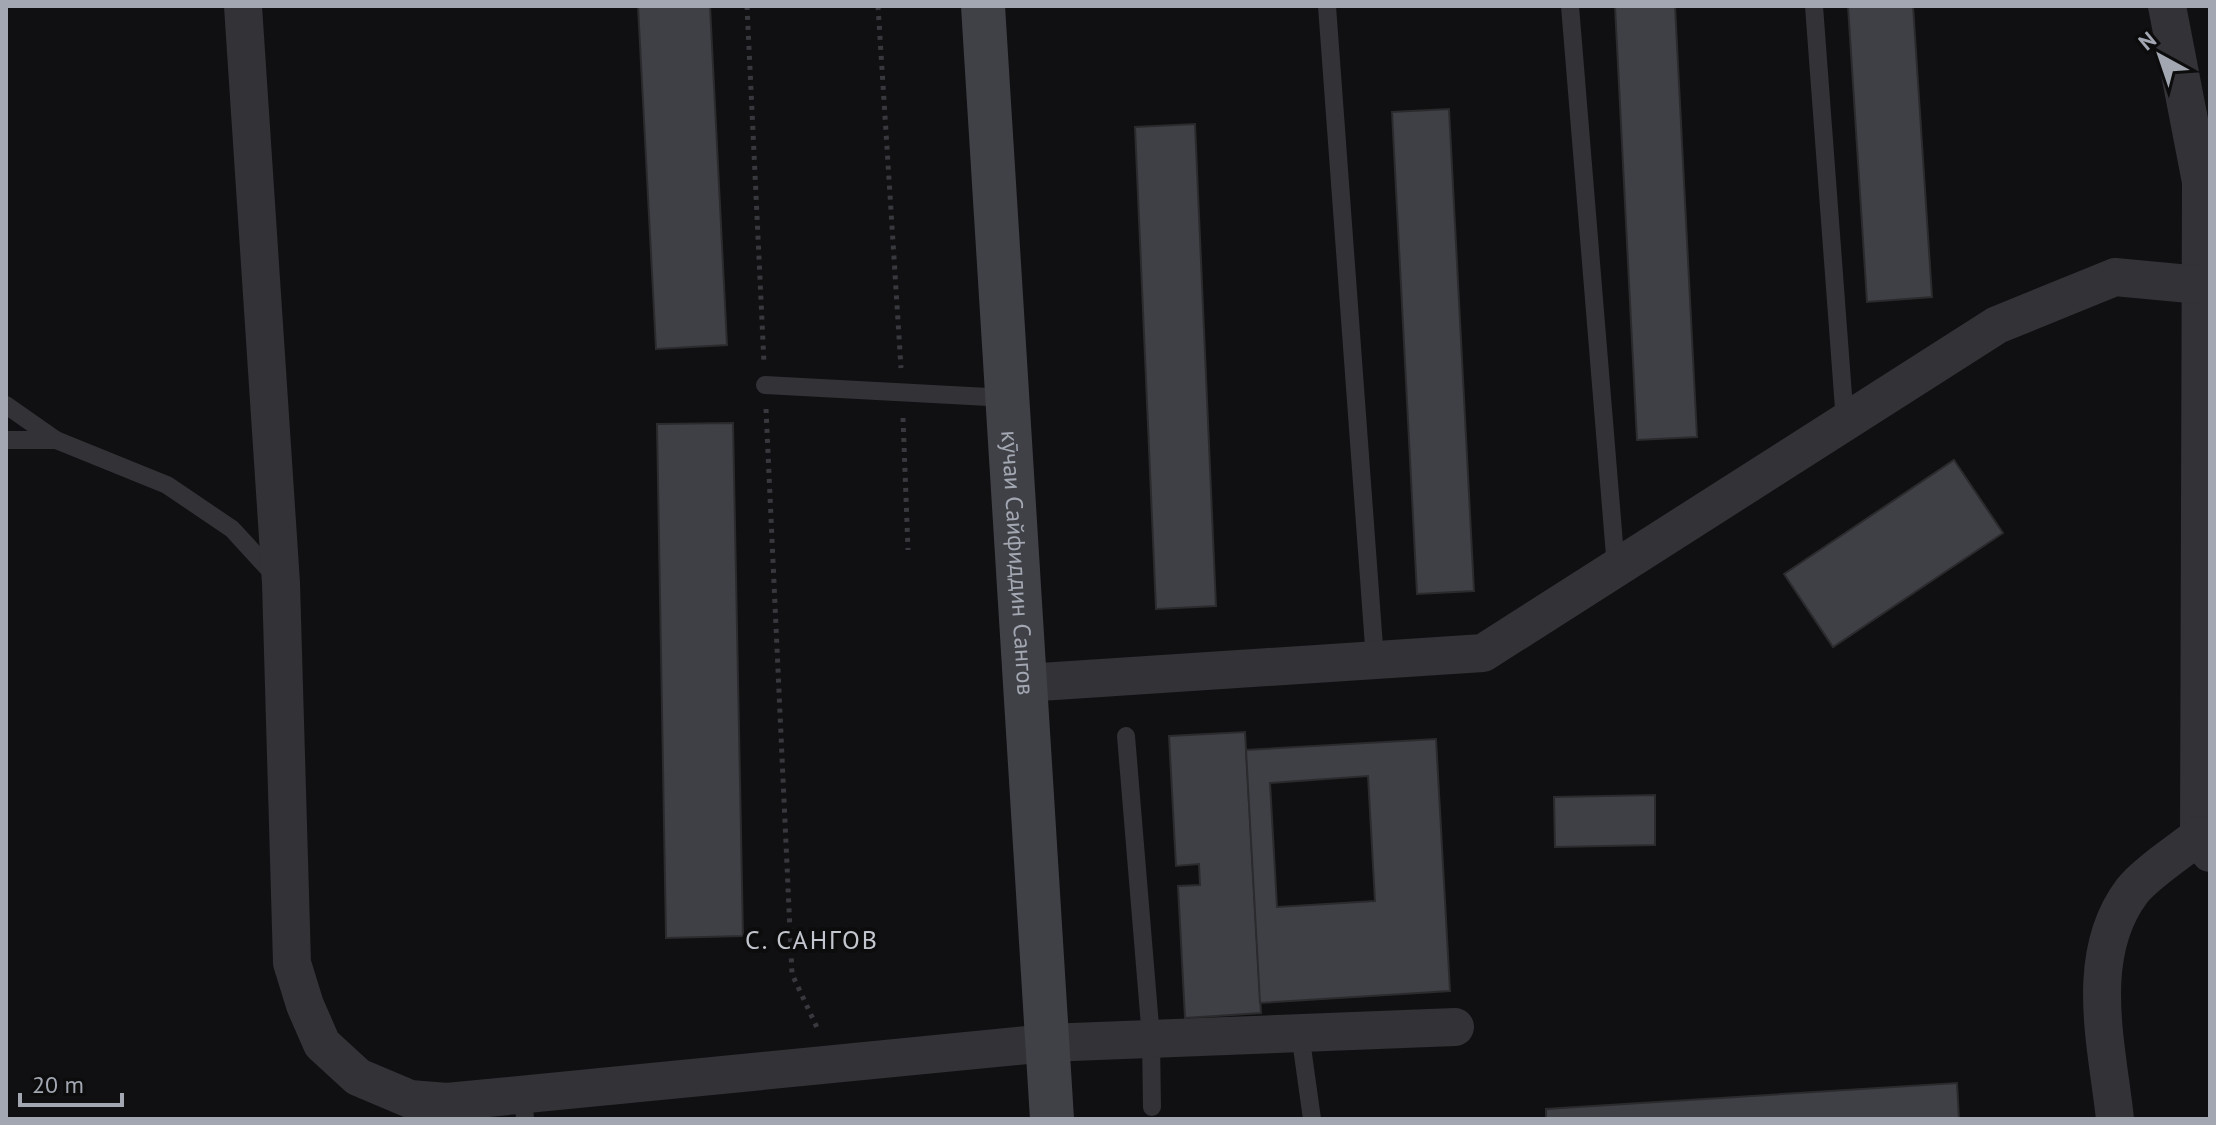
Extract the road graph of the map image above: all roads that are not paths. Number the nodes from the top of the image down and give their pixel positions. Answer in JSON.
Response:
{"nodes":[{"id":1,"x":243,"y":6,"type":"edge"},
{"id":2,"x":983,"y":6,"type":"edge"},
{"id":3,"x":1327,"y":6,"type":"edge"},
{"id":4,"x":1570,"y":6,"type":"edge"},
{"id":5,"x":1814,"y":6,"type":"edge"},
{"id":6,"x":2167,"y":6,"type":"edge"},
{"id":7,"x":2200,"y":285,"type":"junction"},
{"id":8,"x":765,"y":385,"type":"road end"},
{"id":9,"x":1007,"y":398,"type":"junction"},
{"id":10,"x":6,"y":405,"type":"edge"},
{"id":11,"x":1845,"y":422,"type":"junction"},
{"id":12,"x":6,"y":440,"type":"edge"},
{"id":13,"x":56,"y":440,"type":"junction"},
{"id":14,"x":1616,"y":568,"type":"junction"},
{"id":15,"x":281,"y":583,"type":"junction"},
{"id":16,"x":1375,"y":660,"type":"junction"},
{"id":17,"x":1025,"y":683,"type":"junction"},
{"id":18,"x":1126,"y":736,"type":"dead end"},
{"id":19,"x":2207,"y":847,"type":"edge"},
{"id":20,"x":1455,"y":1027,"type":"dead end"},
{"id":21,"x":1300,"y":1033,"type":"junction"},
{"id":22,"x":1151,"y":1038,"type":"junction"},
{"id":23,"x":1047,"y":1043,"type":"junction"},
{"id":24,"x":524,"y":1107,"type":"edge"},
{"id":25,"x":1152,"y":1107,"type":"dead end"},
{"id":26,"x":1052,"y":1119,"type":"edge"},
{"id":27,"x":1312,"y":1119,"type":"edge"},
{"id":28,"x":2115,"y":1119,"type":"edge"}],
"edges":[{"from":1,"to":15,"type":"street"},
{"from":2,"to":9,"type":"street","name":"кӯчаи Сайфиддин Сангов"},
{"from":3,"to":16,"type":"lane"},
{"from":4,"to":14,"type":"lane"},
{"from":5,"to":11,"type":"lane"},
{"from":6,"to":7,"type":"street"},
{"from":7,"to":11,"type":"street"},
{"from":7,"to":19,"type":"street"},
{"from":8,"to":9,"type":"lane"},
{"from":9,"to":17,"type":"street","name":"кӯчаи Сайфиддин Сангов"},
{"from":10,"to":13,"type":"lane"},
{"from":11,"to":14,"type":"street"},
{"from":12,"to":13,"type":"lane"},
{"from":13,"to":15,"type":"lane"},
{"from":14,"to":16,"type":"street"},
{"from":15,"to":24,"type":"street"},
{"from":16,"to":17,"type":"street"},
{"from":17,"to":23,"type":"street","name":"кӯчаи Сайфиддин Сангов"},
{"from":18,"to":22,"type":"lane"},
{"from":19,"to":28,"type":"street"},
{"from":20,"to":21,"type":"street"},
{"from":21,"to":22,"type":"street"},
{"from":21,"to":27,"type":"lane"},
{"from":22,"to":23,"type":"street"},
{"from":22,"to":25,"type":"lane"},
{"from":23,"to":24,"type":"street"},
{"from":23,"to":26,"type":"street","name":"кӯчаи Сайфиддин Сангов"}]}
